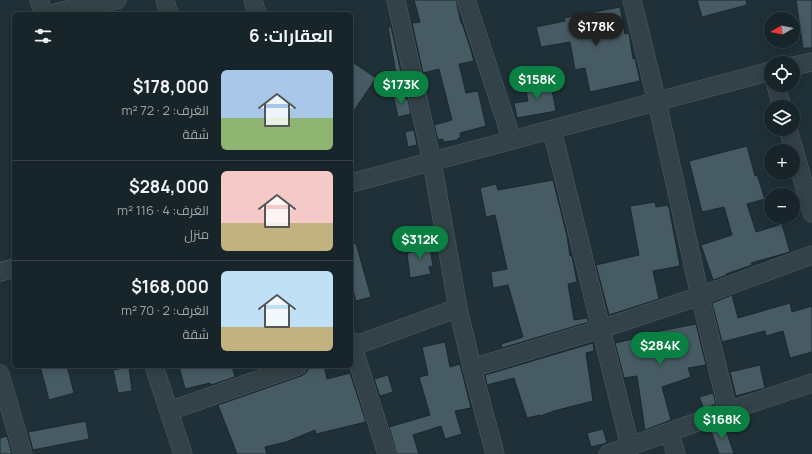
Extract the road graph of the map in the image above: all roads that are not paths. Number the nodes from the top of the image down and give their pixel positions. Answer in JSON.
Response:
{"nodes":[{"id":1,"x":39,"y":0,"type":"edge"},
{"id":2,"x":117,"y":0,"type":"edge"},
{"id":3,"x":165,"y":0,"type":"edge"},
{"id":4,"x":253,"y":0,"type":"edge"},
{"id":5,"x":396,"y":0,"type":"edge"},
{"id":6,"x":466,"y":0,"type":"edge"},
{"id":7,"x":632,"y":0,"type":"edge"},
{"id":8,"x":43,"y":12,"type":"edge"},
{"id":9,"x":59,"y":12,"type":"edge"},
{"id":10,"x":168,"y":12,"type":"edge"},
{"id":11,"x":256,"y":12,"type":"edge"},
{"id":12,"x":812,"y":62,"type":"edge"},
{"id":13,"x":800,"y":65,"type":"edge"},
{"id":14,"x":764,"y":73,"type":"edge"},
{"id":15,"x":656,"y":102,"type":"junction"},
{"id":16,"x":552,"y":130,"type":"junction"},
{"id":17,"x":790,"y":136,"type":"edge"},
{"id":18,"x":512,"y":140,"type":"junction"},
{"id":19,"x":432,"y":162,"type":"junction"},
{"id":20,"x":353,"y":182,"type":"edge"},
{"id":21,"x":812,"y":213,"type":"edge"},
{"id":22,"x":812,"y":255,"type":"edge"},
{"id":23,"x":12,"y":269,"type":"edge"},
{"id":24,"x":0,"y":272,"type":"edge"},
{"id":25,"x":700,"y":296,"type":"junction"},
{"id":26,"x":458,"y":308,"type":"junction"},
{"id":27,"x":601,"y":329,"type":"junction"},
{"id":28,"x":353,"y":345,"type":"edge"},
{"id":29,"x":353,"y":348,"type":"edge"},
{"id":30,"x":155,"y":368,"type":"edge"},
{"id":31,"x":292,"y":368,"type":"edge"},
{"id":32,"x":472,"y":368,"type":"junction"},
{"id":33,"x":0,"y":374,"type":"edge"},
{"id":34,"x":812,"y":383,"type":"edge"},
{"id":35,"x":169,"y":411,"type":"junction"},
{"id":36,"x":728,"y":411,"type":"junction"},
{"id":37,"x":668,"y":432,"type":"junction"},
{"id":38,"x":630,"y":446,"type":"junction"},
{"id":39,"x":23,"y":454,"type":"edge"},
{"id":40,"x":183,"y":454,"type":"edge"},
{"id":41,"x":387,"y":454,"type":"edge"},
{"id":42,"x":494,"y":454,"type":"edge"},
{"id":43,"x":608,"y":454,"type":"edge"},
{"id":44,"x":676,"y":454,"type":"edge"}],
"edges":[{"from":1,"to":8,"type":"street"},
{"from":2,"to":9,"type":"street"},
{"from":3,"to":10,"type":"street"},
{"from":4,"to":11,"type":"street"},
{"from":5,"to":19,"type":"street"},
{"from":6,"to":18,"type":"street"},
{"from":7,"to":15,"type":"street"},
{"from":12,"to":13,"type":"street"},
{"from":14,"to":15,"type":"street"},
{"from":15,"to":16,"type":"street"},
{"from":15,"to":25,"type":"street"},
{"from":16,"to":18,"type":"street"},
{"from":16,"to":27,"type":"street"},
{"from":17,"to":21,"type":"street"},
{"from":18,"to":19,"type":"street"},
{"from":19,"to":20,"type":"street"},
{"from":19,"to":26,"type":"street"},
{"from":22,"to":25,"type":"street"},
{"from":23,"to":24,"type":"street"},
{"from":25,"to":27,"type":"street"},
{"from":25,"to":36,"type":"street"},
{"from":26,"to":28,"type":"street"},
{"from":26,"to":32,"type":"street"},
{"from":27,"to":32,"type":"street"},
{"from":27,"to":38,"type":"street"},
{"from":29,"to":41,"type":"street"},
{"from":30,"to":35,"type":"street"},
{"from":31,"to":35,"type":"street"},
{"from":32,"to":42,"type":"street"},
{"from":33,"to":39,"type":"street"},
{"from":34,"to":36,"type":"street"},
{"from":35,"to":40,"type":"street"},
{"from":36,"to":37,"type":"street"},
{"from":37,"to":38,"type":"street"},
{"from":37,"to":44,"type":"street"},
{"from":38,"to":43,"type":"street"}]}
